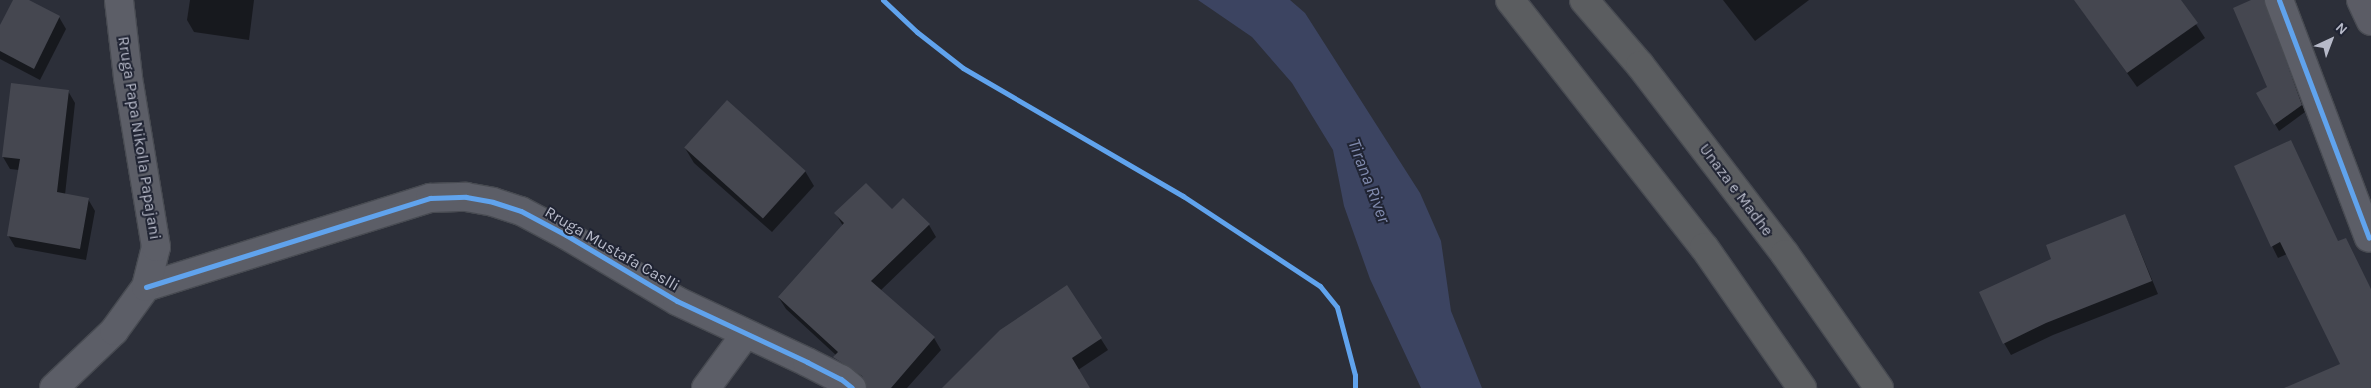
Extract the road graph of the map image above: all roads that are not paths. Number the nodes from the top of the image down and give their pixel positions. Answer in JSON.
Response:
{"nodes":[{"id":1,"x":119,"y":0,"type":"edge"},
{"id":2,"x":1510,"y":0,"type":"edge"},
{"id":3,"x":1584,"y":0,"type":"edge"},
{"id":4,"x":2279,"y":0,"type":"edge"},
{"id":5,"x":2368,"y":238,"type":"dead end"},
{"id":6,"x":146,"y":287,"type":"junction"},
{"id":7,"x":745,"y":335,"type":"junction"},
{"id":8,"x":54,"y":388,"type":"edge"},
{"id":9,"x":706,"y":388,"type":"edge"},
{"id":10,"x":852,"y":388,"type":"edge"},
{"id":11,"x":1802,"y":388,"type":"edge"},
{"id":12,"x":1879,"y":388,"type":"edge"}],
"edges":[{"from":1,"to":6,"type":"street","name":"Rruga Papa Nikolla Papajani"},
{"from":2,"to":11,"type":"highway"},
{"from":3,"to":12,"type":"highway","name":"Unaza e Madhe"},
{"from":4,"to":5,"type":"street"},
{"from":6,"to":7,"type":"street","name":"Rruga Mustafa Caslli"},
{"from":6,"to":8,"type":"street","name":"Rruga Papa Nikolla Papajani"},
{"from":7,"to":9,"type":"street"},
{"from":7,"to":10,"type":"street","name":"Rruga Mustafa Caslli"}]}
